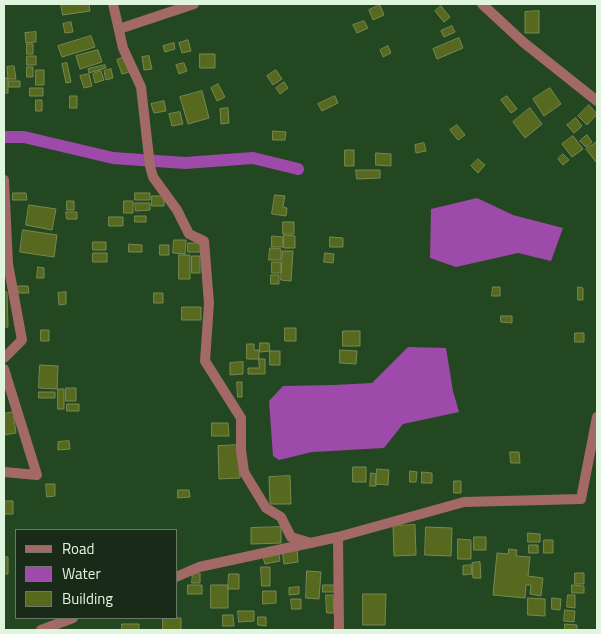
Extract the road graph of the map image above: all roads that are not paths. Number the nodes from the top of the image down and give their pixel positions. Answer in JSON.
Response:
{"nodes":[{"id":1,"x":113,"y":4,"type":"edge"},
{"id":2,"x":194,"y":4,"type":"edge"},
{"id":3,"x":482,"y":4,"type":"edge"},
{"id":4,"x":119,"y":29,"type":"junction"},
{"id":5,"x":597,"y":101,"type":"edge"},
{"id":6,"x":4,"y":180,"type":"edge"},
{"id":7,"x":4,"y":358,"type":"edge"},
{"id":8,"x":4,"y":369,"type":"edge"},
{"id":9,"x":597,"y":417,"type":"edge"},
{"id":10,"x":4,"y":472,"type":"edge"},
{"id":11,"x":338,"y":537,"type":"junction"},
{"id":12,"x":311,"y":543,"type":"junction"},
{"id":13,"x":178,"y":576,"type":"edge"},
{"id":14,"x":70,"y":619,"type":"edge"},
{"id":15,"x":41,"y":630,"type":"edge"},
{"id":16,"x":338,"y":630,"type":"edge"}],
"edges":[{"from":1,"to":4,"type":"street"},
{"from":2,"to":4,"type":"street"},
{"from":3,"to":5,"type":"street"},
{"from":4,"to":12,"type":"street"},
{"from":6,"to":7,"type":"street"},
{"from":8,"to":10,"type":"street"},
{"from":9,"to":11,"type":"street"},
{"from":11,"to":12,"type":"street"},
{"from":11,"to":16,"type":"street"},
{"from":12,"to":13,"type":"street"},
{"from":14,"to":15,"type":"street"}]}
